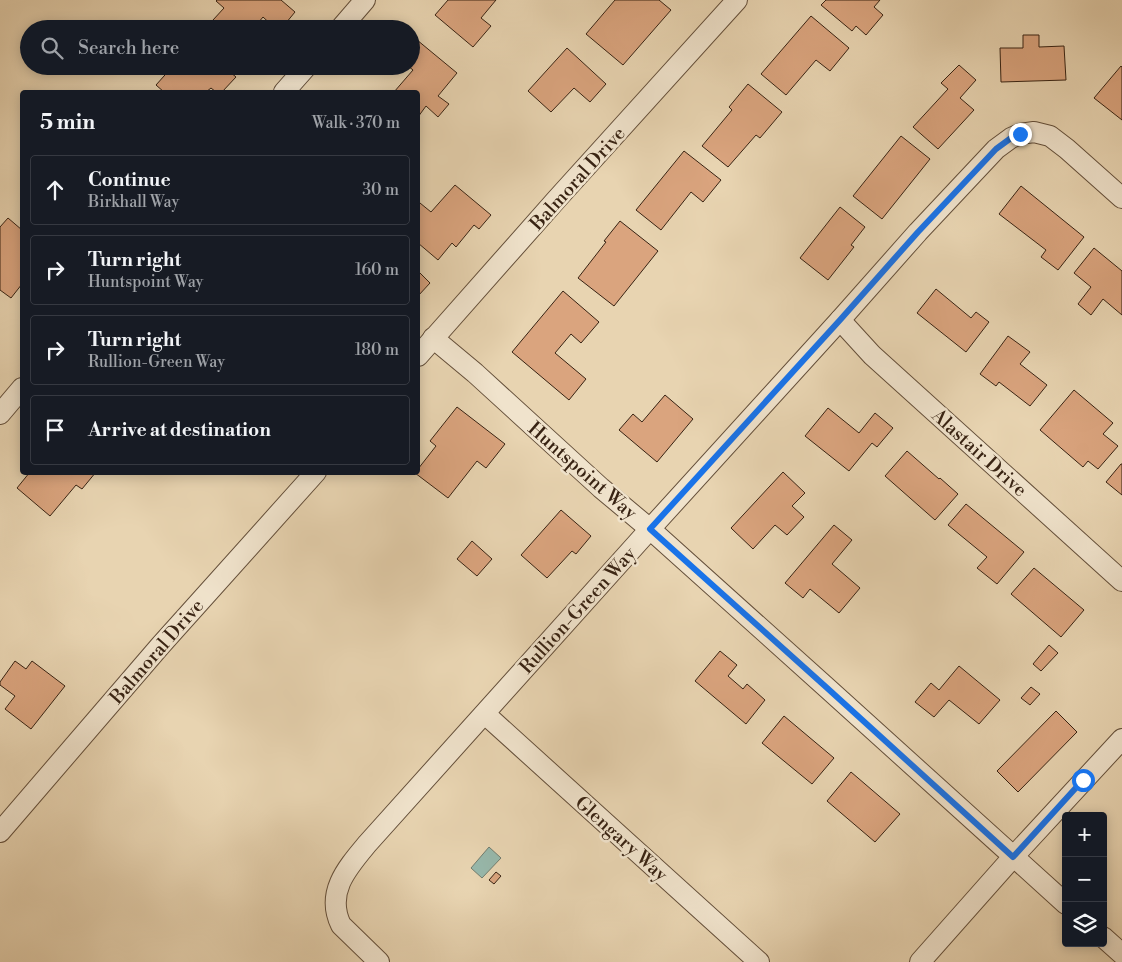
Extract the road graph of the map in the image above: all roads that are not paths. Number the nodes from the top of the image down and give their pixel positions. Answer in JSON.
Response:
{"nodes":[{"id":1,"x":365,"y":0,"type":"edge"},
{"id":2,"x":738,"y":0,"type":"edge"},
{"id":3,"x":348,"y":20,"type":"edge"},
{"id":4,"x":299,"y":75,"type":"edge"},
{"id":5,"x":286,"y":90,"type":"edge"},
{"id":6,"x":1122,"y":198,"type":"edge"},
{"id":7,"x":840,"y":320,"type":"junction"},
{"id":8,"x":433,"y":338,"type":"junction"},
{"id":9,"x":420,"y":354,"type":"edge"},
{"id":10,"x":20,"y":390,"type":"edge"},
{"id":11,"x":0,"y":414,"type":"edge"},
{"id":12,"x":313,"y":475,"type":"edge"},
{"id":13,"x":650,"y":529,"type":"junction"},
{"id":14,"x":1122,"y":581,"type":"edge"},
{"id":15,"x":485,"y":714,"type":"junction"},
{"id":16,"x":1122,"y":739,"type":"edge"},
{"id":17,"x":0,"y":832,"type":"edge"},
{"id":18,"x":1013,"y":857,"type":"junction"},
{"id":19,"x":1064,"y":902,"type":"edge"},
{"id":20,"x":1107,"y":941,"type":"edge"},
{"id":21,"x":1122,"y":954,"type":"edge"},
{"id":22,"x":379,"y":962,"type":"edge"},
{"id":23,"x":759,"y":962,"type":"edge"},
{"id":24,"x":920,"y":962,"type":"edge"}],
"edges":[{"from":1,"to":3,"type":"street"},
{"from":2,"to":8,"type":"street","name":"Balmoral Drive"},
{"from":4,"to":5,"type":"street"},
{"from":6,"to":7,"type":"street","name":"Rullion-Green Way"},
{"from":7,"to":13,"type":"street","name":"Rullion-Green Way"},
{"from":7,"to":14,"type":"street","name":"Alastair Drive"},
{"from":8,"to":9,"type":"street","name":"Balmoral Drive"},
{"from":8,"to":13,"type":"street","name":"Huntspoint Way"},
{"from":10,"to":11,"type":"street"},
{"from":12,"to":17,"type":"street","name":"Balmoral Drive"},
{"from":13,"to":15,"type":"street","name":"Rullion-Green Way"},
{"from":13,"to":18,"type":"street","name":"Huntspoint Way"},
{"from":15,"to":22,"type":"street","name":"Rullion-Green Way"},
{"from":15,"to":23,"type":"street","name":"Glengary Way"},
{"from":16,"to":18,"type":"street"},
{"from":18,"to":19,"type":"street","name":"Huntspoint Way"},
{"from":18,"to":24,"type":"street"},
{"from":20,"to":21,"type":"street"}]}
